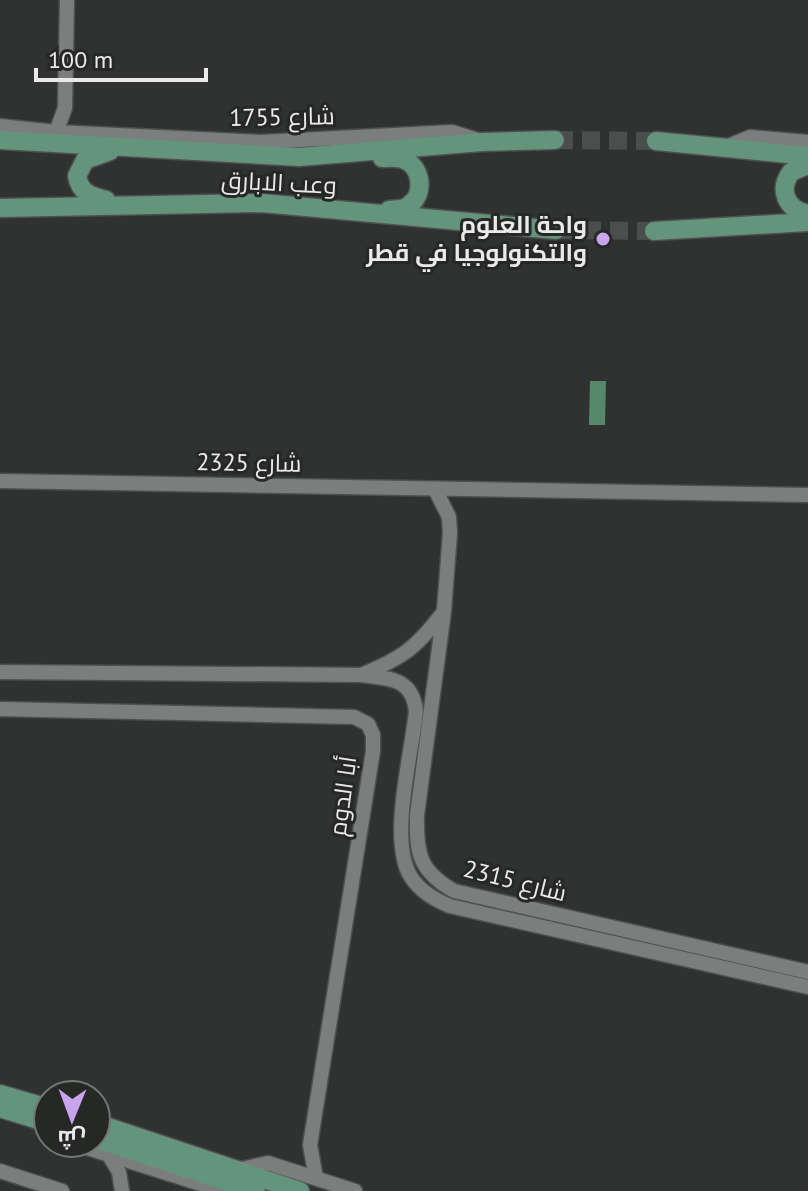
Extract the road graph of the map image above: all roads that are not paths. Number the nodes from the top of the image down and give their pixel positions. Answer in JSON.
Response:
{"nodes":[{"id":1,"x":67,"y":0,"type":"edge"},
{"id":2,"x":65,"y":108,"type":"junction"},
{"id":3,"x":0,"y":126,"type":"edge"},
{"id":4,"x":82,"y":131,"type":"junction"},
{"id":5,"x":56,"y":132,"type":"junction"},
{"id":6,"x":173,"y":137,"type":"junction"},
{"id":7,"x":0,"y":140,"type":"edge"},
{"id":8,"x":555,"y":140,"type":"tunnel mouth"},
{"id":9,"x":656,"y":141,"type":"tunnel mouth"},
{"id":10,"x":482,"y":142,"type":"junction"},
{"id":11,"x":808,"y":142,"type":"edge"},
{"id":12,"x":726,"y":147,"type":"junction"},
{"id":13,"x":120,"y":148,"type":"junction"},
{"id":14,"x":202,"y":152,"type":"junction"},
{"id":15,"x":321,"y":156,"type":"junction"},
{"id":16,"x":808,"y":156,"type":"edge"},
{"id":17,"x":808,"y":165,"type":"edge"},
{"id":18,"x":122,"y":205,"type":"junction"},
{"id":19,"x":0,"y":208,"type":"edge"},
{"id":20,"x":367,"y":212,"type":"junction"},
{"id":21,"x":808,"y":214,"type":"edge"},
{"id":22,"x":808,"y":222,"type":"edge"},
{"id":23,"x":556,"y":230,"type":"tunnel mouth"},
{"id":24,"x":654,"y":231,"type":"tunnel mouth"},
{"id":25,"x":0,"y":481,"type":"edge"},
{"id":26,"x":435,"y":489,"type":"junction"},
{"id":27,"x":808,"y":495,"type":"edge"},
{"id":28,"x":444,"y":611,"type":"junction"},
{"id":29,"x":0,"y":672,"type":"edge"},
{"id":30,"x":361,"y":675,"type":"junction"},
{"id":31,"x":0,"y":709,"type":"edge"},
{"id":32,"x":808,"y":972,"type":"edge"},
{"id":33,"x":808,"y":987,"type":"edge"},
{"id":34,"x":0,"y":1094,"type":"edge"},
{"id":35,"x":32,"y":1103,"type":"edge"},
{"id":36,"x":0,"y":1108,"type":"edge"},
{"id":37,"x":32,"y":1118,"type":"edge"},
{"id":38,"x":112,"y":1128,"type":"edge"},
{"id":39,"x":112,"y":1144,"type":"edge"},
{"id":40,"x":310,"y":1145,"type":"junction"},
{"id":41,"x":112,"y":1158,"type":"edge"},
{"id":42,"x":111,"y":1159,"type":"edge"},
{"id":43,"x":289,"y":1169,"type":"junction"},
{"id":44,"x":150,"y":1170,"type":"junction"},
{"id":45,"x":238,"y":1170,"type":"junction"},
{"id":46,"x":0,"y":1171,"type":"edge"},
{"id":47,"x":316,"y":1178,"type":"junction"},
{"id":48,"x":62,"y":1191,"type":"edge"},
{"id":49,"x":123,"y":1191,"type":"edge"},
{"id":50,"x":223,"y":1191,"type":"edge"},
{"id":51,"x":256,"y":1191,"type":"edge"},
{"id":52,"x":300,"y":1191,"type":"edge"},
{"id":53,"x":355,"y":1191,"type":"edge"}],
"edges":[{"from":1,"to":2,"type":"street"},
{"from":2,"to":4,"type":"street"},
{"from":2,"to":5,"type":"street"},
{"from":3,"to":5,"type":"street","name":"شارع 1755"},
{"from":4,"to":5,"type":"street","name":"شارع 1755"},
{"from":4,"to":6,"type":"street","name":"شارع 1755"},
{"from":6,"to":10,"type":"street","name":"شارع 1755"},
{"from":6,"to":14,"type":"street"},
{"from":7,"to":13,"type":"street","name":"وعب الابارق"},
{"from":8,"to":10,"type":"street","name":"وعب الابارق"},
{"from":9,"to":12,"type":"street"},
{"from":10,"to":15,"type":"street","name":"وعب الابارق"},
{"from":11,"to":12,"type":"street"},
{"from":12,"to":16,"type":"street"},
{"from":13,"to":14,"type":"street","name":"وعب الابارق"},
{"from":13,"to":18,"type":"street"},
{"from":14,"to":15,"type":"street","name":"وعب الابارق"},
{"from":15,"to":20,"type":"street"},
{"from":17,"to":21,"type":"street"},
{"from":18,"to":19,"type":"street","name":"وعب الابارق"},
{"from":18,"to":20,"type":"street","name":"وعب الابارق"},
{"from":20,"to":23,"type":"street","name":"وعب الابارق"},
{"from":22,"to":24,"type":"street"},
{"from":25,"to":26,"type":"street","name":"شارع 2325"},
{"from":26,"to":27,"type":"street"},
{"from":26,"to":28,"type":"street","name":"شارع 2315"},
{"from":28,"to":30,"type":"street","name":"شارع 2315"},
{"from":28,"to":32,"type":"street","name":"شارع 2315"},
{"from":29,"to":30,"type":"street","name":"شارع 2315"},
{"from":30,"to":33,"type":"street","name":"شارع 2315"},
{"from":31,"to":40,"type":"street","name":"أبا الدوم"},
{"from":34,"to":35,"type":"street"},
{"from":36,"to":37,"type":"street"},
{"from":38,"to":45,"type":"street"},
{"from":39,"to":51,"type":"street"},
{"from":40,"to":43,"type":"street"},
{"from":40,"to":47,"type":"street","name":"أبا الدوم"},
{"from":41,"to":44,"type":"street"},
{"from":42,"to":49,"type":"street"},
{"from":43,"to":45,"type":"street"},
{"from":43,"to":47,"type":"street"},
{"from":44,"to":49,"type":"street"},
{"from":44,"to":50,"type":"street"},
{"from":45,"to":52,"type":"street"},
{"from":46,"to":48,"type":"street"},
{"from":47,"to":53,"type":"street"}]}
